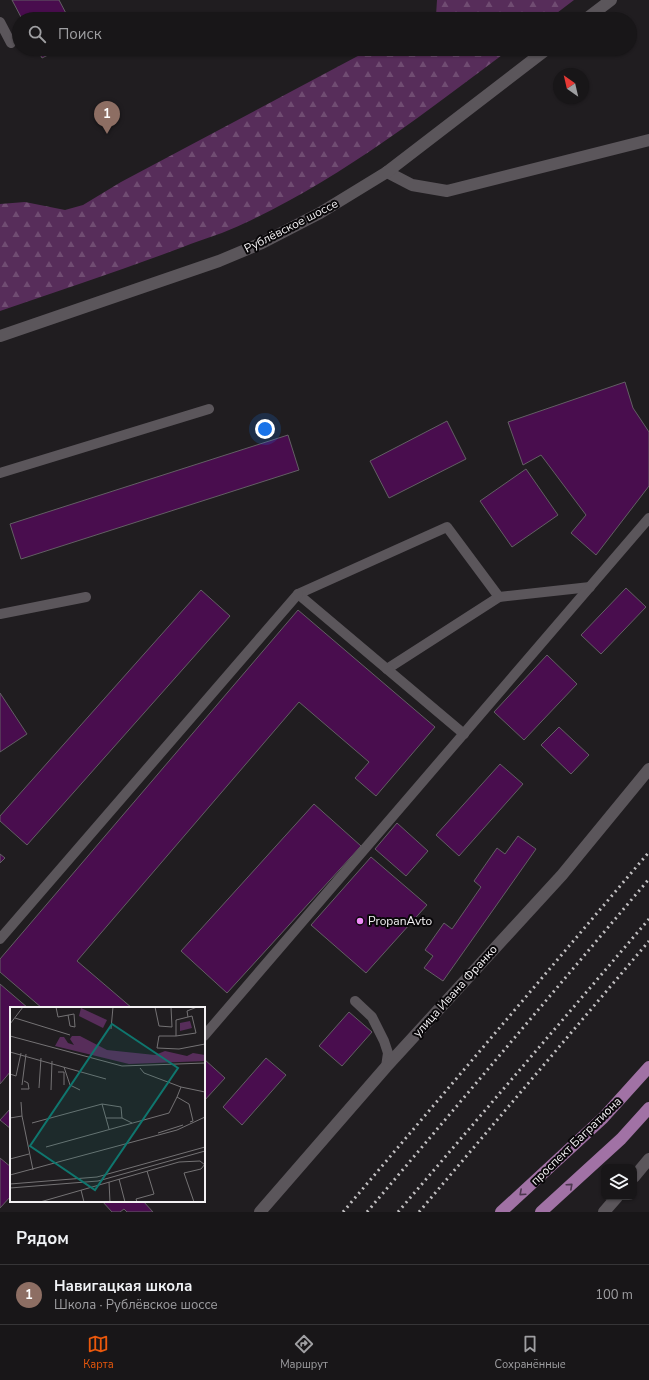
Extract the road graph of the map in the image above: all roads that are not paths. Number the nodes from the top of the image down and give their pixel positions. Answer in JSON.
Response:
{"nodes":[{"id":1,"x":611,"y":0,"type":"edge"},
{"id":2,"x":595,"y":12,"type":"edge"},
{"id":3,"x":0,"y":22,"type":"edge"},
{"id":4,"x":11,"y":43,"type":"dead end"},
{"id":5,"x":538,"y":56,"type":"edge"},
{"id":6,"x":649,"y":140,"type":"edge"},
{"id":7,"x":387,"y":172,"type":"junction"},
{"id":8,"x":0,"y":336,"type":"edge"},
{"id":9,"x":209,"y":409,"type":"dead end"},
{"id":10,"x":0,"y":473,"type":"edge"},
{"id":11,"x":649,"y":518,"type":"edge"},
{"id":12,"x":590,"y":587,"type":"junction"},
{"id":13,"x":298,"y":594,"type":"junction"},
{"id":14,"x":86,"y":597,"type":"dead end"},
{"id":15,"x":499,"y":597,"type":"junction"},
{"id":16,"x":0,"y":614,"type":"edge"},
{"id":17,"x":387,"y":669,"type":"junction"},
{"id":18,"x":464,"y":734,"type":"junction"},
{"id":19,"x":649,"y":769,"type":"edge"},
{"id":20,"x":0,"y":939,"type":"edge"},
{"id":21,"x":355,"y":1001,"type":"dead end"},
{"id":22,"x":205,"y":1035,"type":"edge"},
{"id":23,"x":386,"y":1067,"type":"junction"},
{"id":24,"x":649,"y":1067,"type":"edge"},
{"id":25,"x":649,"y":1108,"type":"edge"},
{"id":26,"x":649,"y":1159,"type":"edge"},
{"id":27,"x":637,"y":1173,"type":"edge"},
{"id":28,"x":614,"y":1200,"type":"edge"},
{"id":29,"x":260,"y":1212,"type":"edge"},
{"id":30,"x":501,"y":1212,"type":"edge"},
{"id":31,"x":541,"y":1212,"type":"edge"},
{"id":32,"x":604,"y":1212,"type":"edge"}],
"edges":[{"from":1,"to":2,"type":"street"},
{"from":3,"to":4,"type":"lane"},
{"from":5,"to":7,"type":"street","name":"Рублёвское шоссе"},
{"from":6,"to":7,"type":"street"},
{"from":7,"to":8,"type":"street","name":"Рублёвское шоссе"},
{"from":9,"to":10,"type":"lane"},
{"from":11,"to":12,"type":"lane"},
{"from":12,"to":15,"type":"lane"},
{"from":12,"to":18,"type":"lane"},
{"from":13,"to":15,"type":"lane"},
{"from":13,"to":17,"type":"lane"},
{"from":13,"to":20,"type":"lane"},
{"from":14,"to":16,"type":"lane"},
{"from":15,"to":17,"type":"lane"},
{"from":17,"to":18,"type":"lane"},
{"from":18,"to":22,"type":"lane"},
{"from":19,"to":23,"type":"street","name":"улица Ивана Франко"},
{"from":21,"to":23,"type":"lane"},
{"from":23,"to":29,"type":"street","name":"улица Ивана Франко"},
{"from":24,"to":30,"type":"main road","name":"проспект Багратиона","one_way":true},
{"from":31,"to":25,"type":"main road","one_way":true},
{"from":26,"to":27,"type":"street"},
{"from":28,"to":32,"type":"street"}]}
